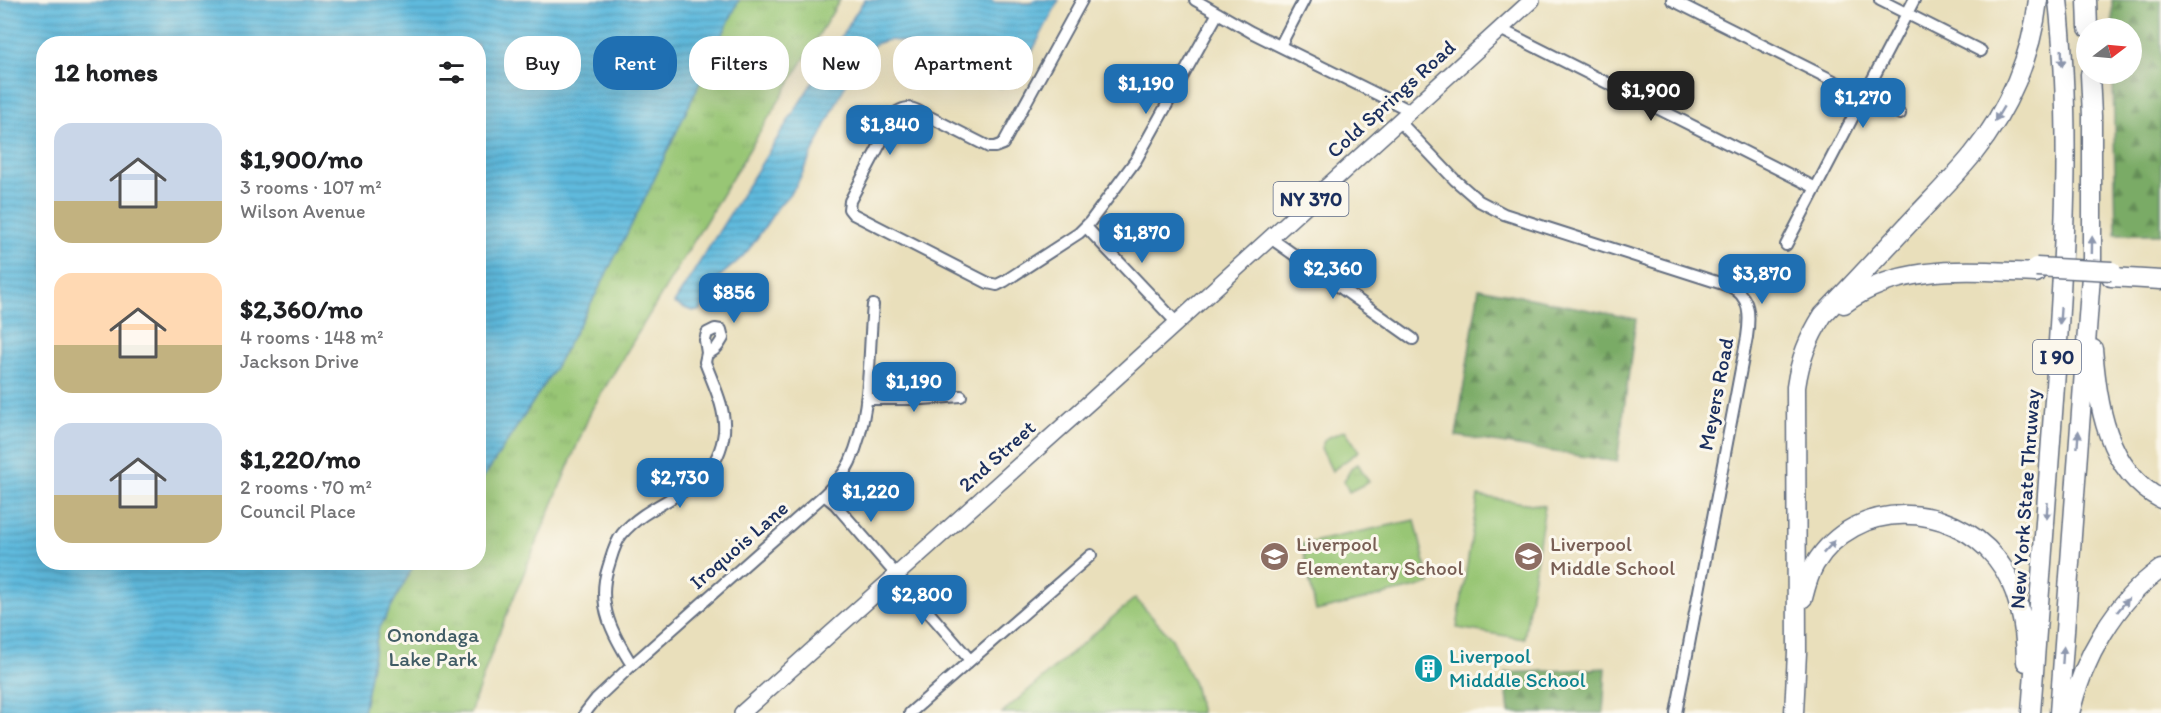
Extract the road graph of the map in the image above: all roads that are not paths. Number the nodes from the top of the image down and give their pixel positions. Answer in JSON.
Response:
{"nodes":[{"id":1,"x":1082,"y":0,"type":"edge"},
{"id":2,"x":1195,"y":0,"type":"edge"},
{"id":3,"x":1304,"y":0,"type":"edge"},
{"id":4,"x":1532,"y":0,"type":"edge"},
{"id":5,"x":1672,"y":0,"type":"edge"},
{"id":6,"x":1880,"y":0,"type":"edge"},
{"id":7,"x":1914,"y":0,"type":"edge"},
{"id":8,"x":2038,"y":0,"type":"edge"},
{"id":9,"x":2058,"y":0,"type":"edge"},
{"id":10,"x":2086,"y":0,"type":"edge"},
{"id":11,"x":1908,"y":12,"type":"junction"},
{"id":12,"x":1218,"y":13,"type":"junction"},
{"id":13,"x":2087,"y":18,"type":"edge"},
{"id":14,"x":1500,"y":29,"type":"junction"},
{"id":15,"x":1280,"y":46,"type":"junction"},
{"id":16,"x":1981,"y":51,"type":"dead end"},
{"id":17,"x":2090,"y":84,"type":"edge"},
{"id":18,"x":1864,"y":96,"type":"junction"},
{"id":19,"x":1900,"y":114,"type":"dead end"},
{"id":20,"x":1403,"y":115,"type":"junction"},
{"id":21,"x":1816,"y":188,"type":"junction"},
{"id":22,"x":1086,"y":227,"type":"junction"},
{"id":23,"x":1269,"y":237,"type":"junction"},
{"id":24,"x":1786,"y":245,"type":"dead end"},
{"id":25,"x":2036,"y":270,"type":"junction"},
{"id":26,"x":2161,"y":273,"type":"edge"},
{"id":27,"x":2112,"y":274,"type":"junction"},
{"id":28,"x":2161,"y":280,"type":"edge"},
{"id":29,"x":2090,"y":292,"type":"junction"},
{"id":30,"x":1840,"y":297,"type":"junction"},
{"id":31,"x":873,"y":305,"type":"dead end"},
{"id":32,"x":1176,"y":322,"type":"junction"},
{"id":33,"x":1413,"y":339,"type":"dead end"},
{"id":34,"x":707,"y":353,"type":"dead end"},
{"id":35,"x":961,"y":396,"type":"dead end"},
{"id":36,"x":866,"y":399,"type":"junction"},
{"id":37,"x":1092,"y":400,"type":"joint"},
{"id":38,"x":824,"y":495,"type":"junction"},
{"id":39,"x":2161,"y":499,"type":"edge"},
{"id":40,"x":1091,"y":555,"type":"dead end"},
{"id":41,"x":2161,"y":568,"type":"edge"},
{"id":42,"x":896,"y":574,"type":"junction"},
{"id":43,"x":1803,"y":598,"type":"junction"},
{"id":44,"x":970,"y":660,"type":"junction"},
{"id":45,"x":632,"y":665,"type":"junction"},
{"id":46,"x":585,"y":713,"type":"edge"},
{"id":47,"x":742,"y":713,"type":"edge"},
{"id":48,"x":910,"y":713,"type":"edge"},
{"id":49,"x":1676,"y":713,"type":"edge"},
{"id":50,"x":1794,"y":713,"type":"edge"},
{"id":51,"x":1801,"y":713,"type":"edge"},
{"id":52,"x":2025,"y":713,"type":"edge"},
{"id":53,"x":2031,"y":713,"type":"edge"},
{"id":54,"x":2059,"y":713,"type":"edge"},
{"id":55,"x":2070,"y":713,"type":"edge"}],
"edges":[{"from":1,"to":22,"type":"street"},
{"from":2,"to":12,"type":"street","name":"Meyers Road"},
{"from":3,"to":15,"type":"street"},
{"from":4,"to":14,"type":"main road","name":"Cold Springs Road","number":"NY 370"},
{"from":5,"to":18,"type":"street"},
{"from":6,"to":11,"type":"street"},
{"from":7,"to":11,"type":"street"},
{"from":8,"to":30,"type":"highway","one_way":true},
{"from":9,"to":53,"type":"highway","name":"New York State Thruway","number":"I 90","one_way":true},
{"from":10,"to":13,"type":"highway"},
{"from":11,"to":16,"type":"street"},
{"from":11,"to":18,"type":"street"},
{"from":12,"to":15,"type":"street","name":"Meyers Road"},
{"from":12,"to":22,"type":"street"},
{"from":14,"to":20,"type":"main road","name":"Cold Springs Road","number":"NY 370"},
{"from":14,"to":21,"type":"street"},
{"from":15,"to":20,"type":"street","name":"Meyers Road"},
{"from":29,"to":17,"type":"highway","number":"I 90","one_way":true},
{"from":18,"to":19,"type":"street"},
{"from":18,"to":21,"type":"street"},
{"from":20,"to":23,"type":"main road","name":"Cold Springs Road","number":"NY 370"},
{"from":20,"to":49,"type":"street","name":"Meyers Road"},
{"from":21,"to":24,"type":"street"},
{"from":22,"to":32,"type":"street"},
{"from":23,"to":32,"type":"main road","name":"Cold Springs Road","number":"NY 370"},
{"from":23,"to":33,"type":"street"},
{"from":25,"to":27,"type":"highway","bridge":true},
{"from":25,"to":30,"type":"highway"},
{"from":25,"to":43,"type":"highway"},
{"from":26,"to":27,"type":"highway"},
{"from":27,"to":28,"type":"highway"},
{"from":29,"to":39,"type":"highway"},
{"from":54,"to":29,"type":"highway","number":"I 90","one_way":true},
{"from":30,"to":50,"type":"highway"},
{"from":31,"to":36,"type":"street","name":"Iroquois Lane"},
{"from":32,"to":37,"type":"main road","name":"Cold Springs Road","number":"NY 370"},
{"from":34,"to":45,"type":"street"},
{"from":35,"to":36,"type":"street"},
{"from":36,"to":38,"type":"street","name":"Iroquois Lane"},
{"from":37,"to":42,"type":"main road","name":"2nd Street","number":"NY 370"},
{"from":38,"to":42,"type":"street"},
{"from":38,"to":45,"type":"street","name":"Iroquois Lane"},
{"from":40,"to":44,"type":"street"},
{"from":55,"to":41,"type":"highway","one_way":true},
{"from":42,"to":44,"type":"street"},
{"from":42,"to":47,"type":"main road","name":"2nd Street","number":"NY 370"},
{"from":43,"to":51,"type":"highway"},
{"from":43,"to":52,"type":"highway","one_way":true},
{"from":44,"to":48,"type":"street"},
{"from":45,"to":46,"type":"street","name":"Iroquois Lane"}]}
